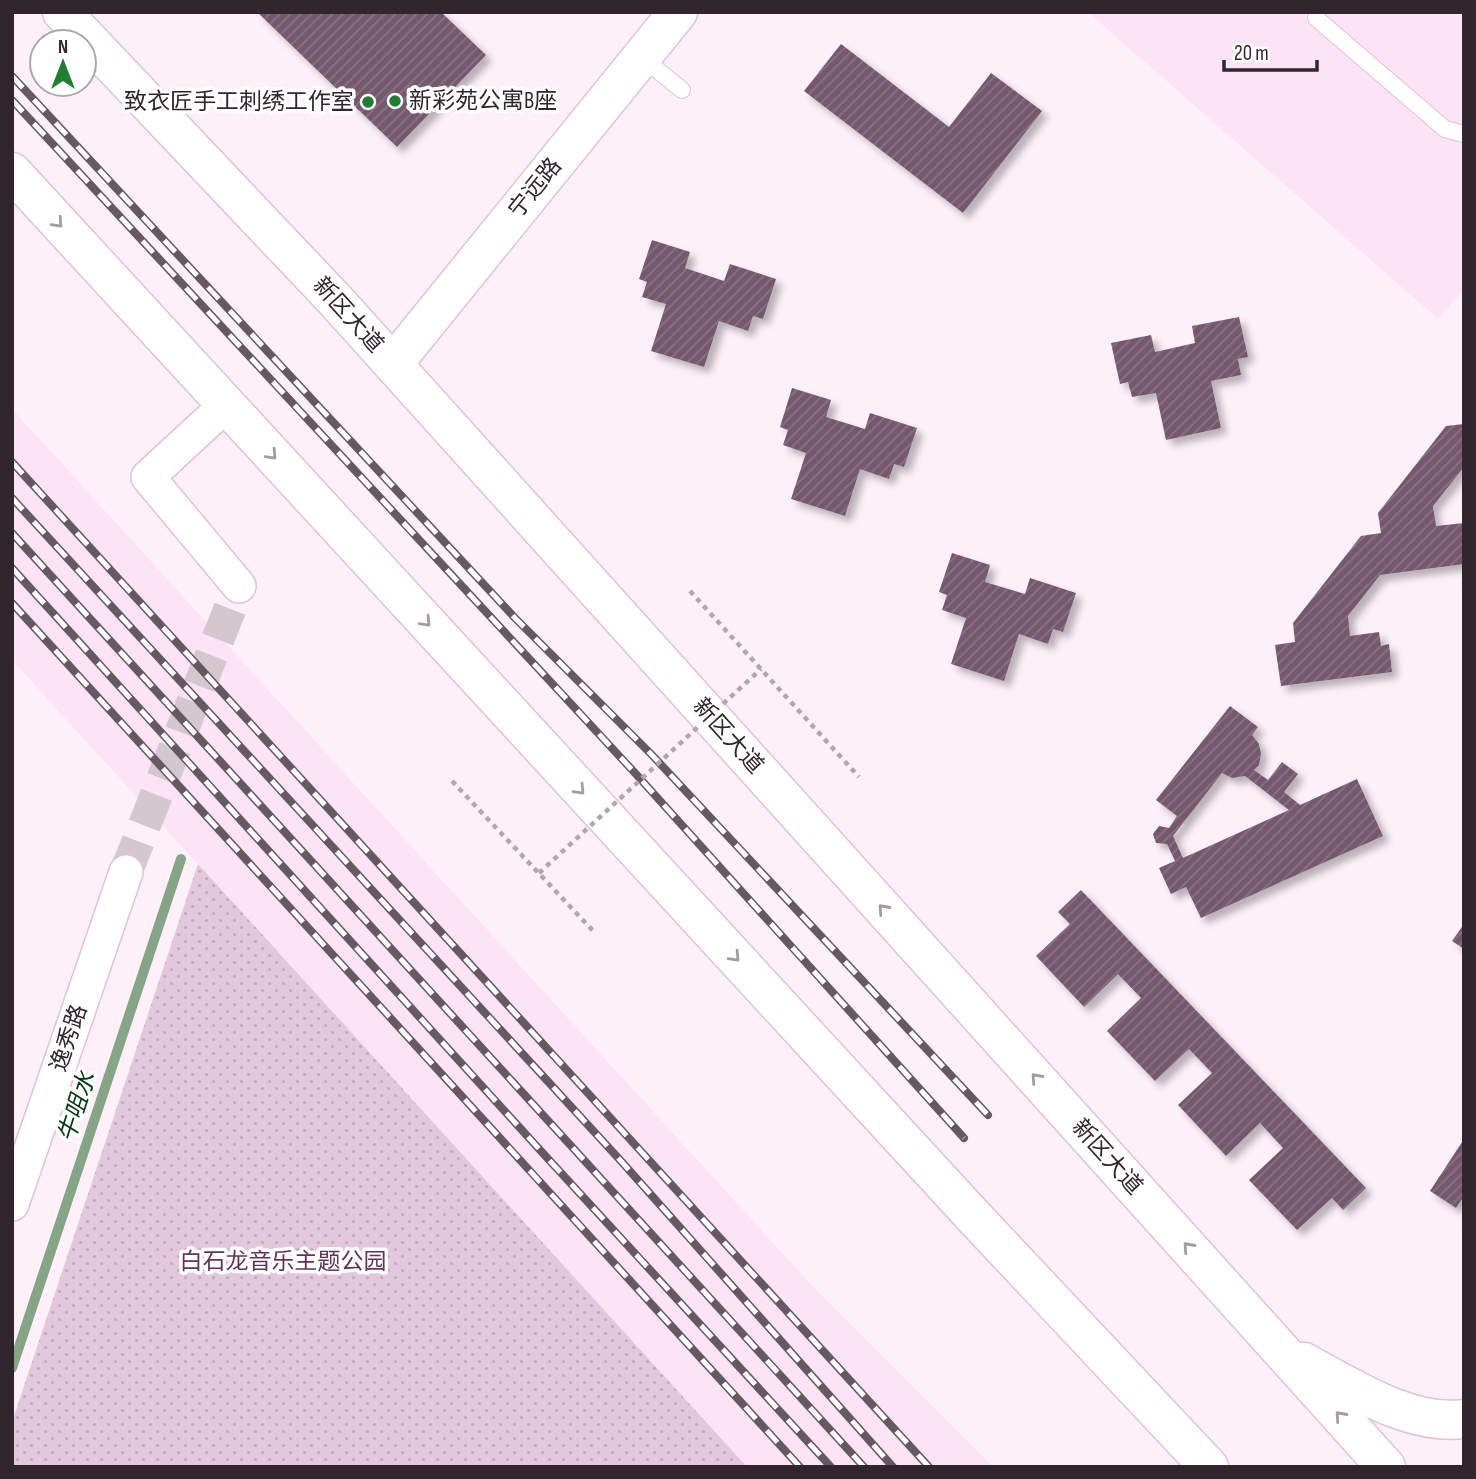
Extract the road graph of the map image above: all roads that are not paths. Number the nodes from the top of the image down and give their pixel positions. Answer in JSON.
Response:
{"nodes":[{"id":1,"x":62,"y":12,"type":"edge"},
{"id":2,"x":678,"y":12,"type":"edge"},
{"id":3,"x":1316,"y":18,"type":"dead end"},
{"id":4,"x":640,"y":56,"type":"junction"},
{"id":5,"x":682,"y":90,"type":"dead end"},
{"id":6,"x":1464,"y":134,"type":"edge"},
{"id":7,"x":12,"y":173,"type":"edge"},
{"id":8,"x":393,"y":364,"type":"junction"},
{"id":9,"x":226,"y":405,"type":"junction"},
{"id":10,"x":239,"y":586,"type":"dead end"},
{"id":11,"x":126,"y":872,"type":"tunnel mouth"},
{"id":12,"x":15,"y":1189,"type":"edge"},
{"id":13,"x":1281,"y":1350,"type":"junction"},
{"id":14,"x":1464,"y":1419,"type":"edge"},
{"id":15,"x":1209,"y":1467,"type":"edge"},
{"id":16,"x":1386,"y":1467,"type":"edge"}],
"edges":[{"from":1,"to":8,"type":"main road","name":"新区大道"},
{"from":2,"to":4,"type":"main road","name":"宁远路"},
{"from":3,"to":6,"type":"lane"},
{"from":4,"to":5,"type":"lane"},
{"from":4,"to":8,"type":"main road","name":"宁远路"},
{"from":7,"to":9,"type":"main road","one_way":true},
{"from":13,"to":8,"type":"main road","name":"新区大道","one_way":true},
{"from":9,"to":10,"type":"street"},
{"from":9,"to":15,"type":"main road","one_way":true},
{"from":11,"to":12,"type":"street","name":"逸秀路"},
{"from":13,"to":14,"type":"main road"},
{"from":16,"to":13,"type":"main road","name":"新区大道","one_way":true}]}
